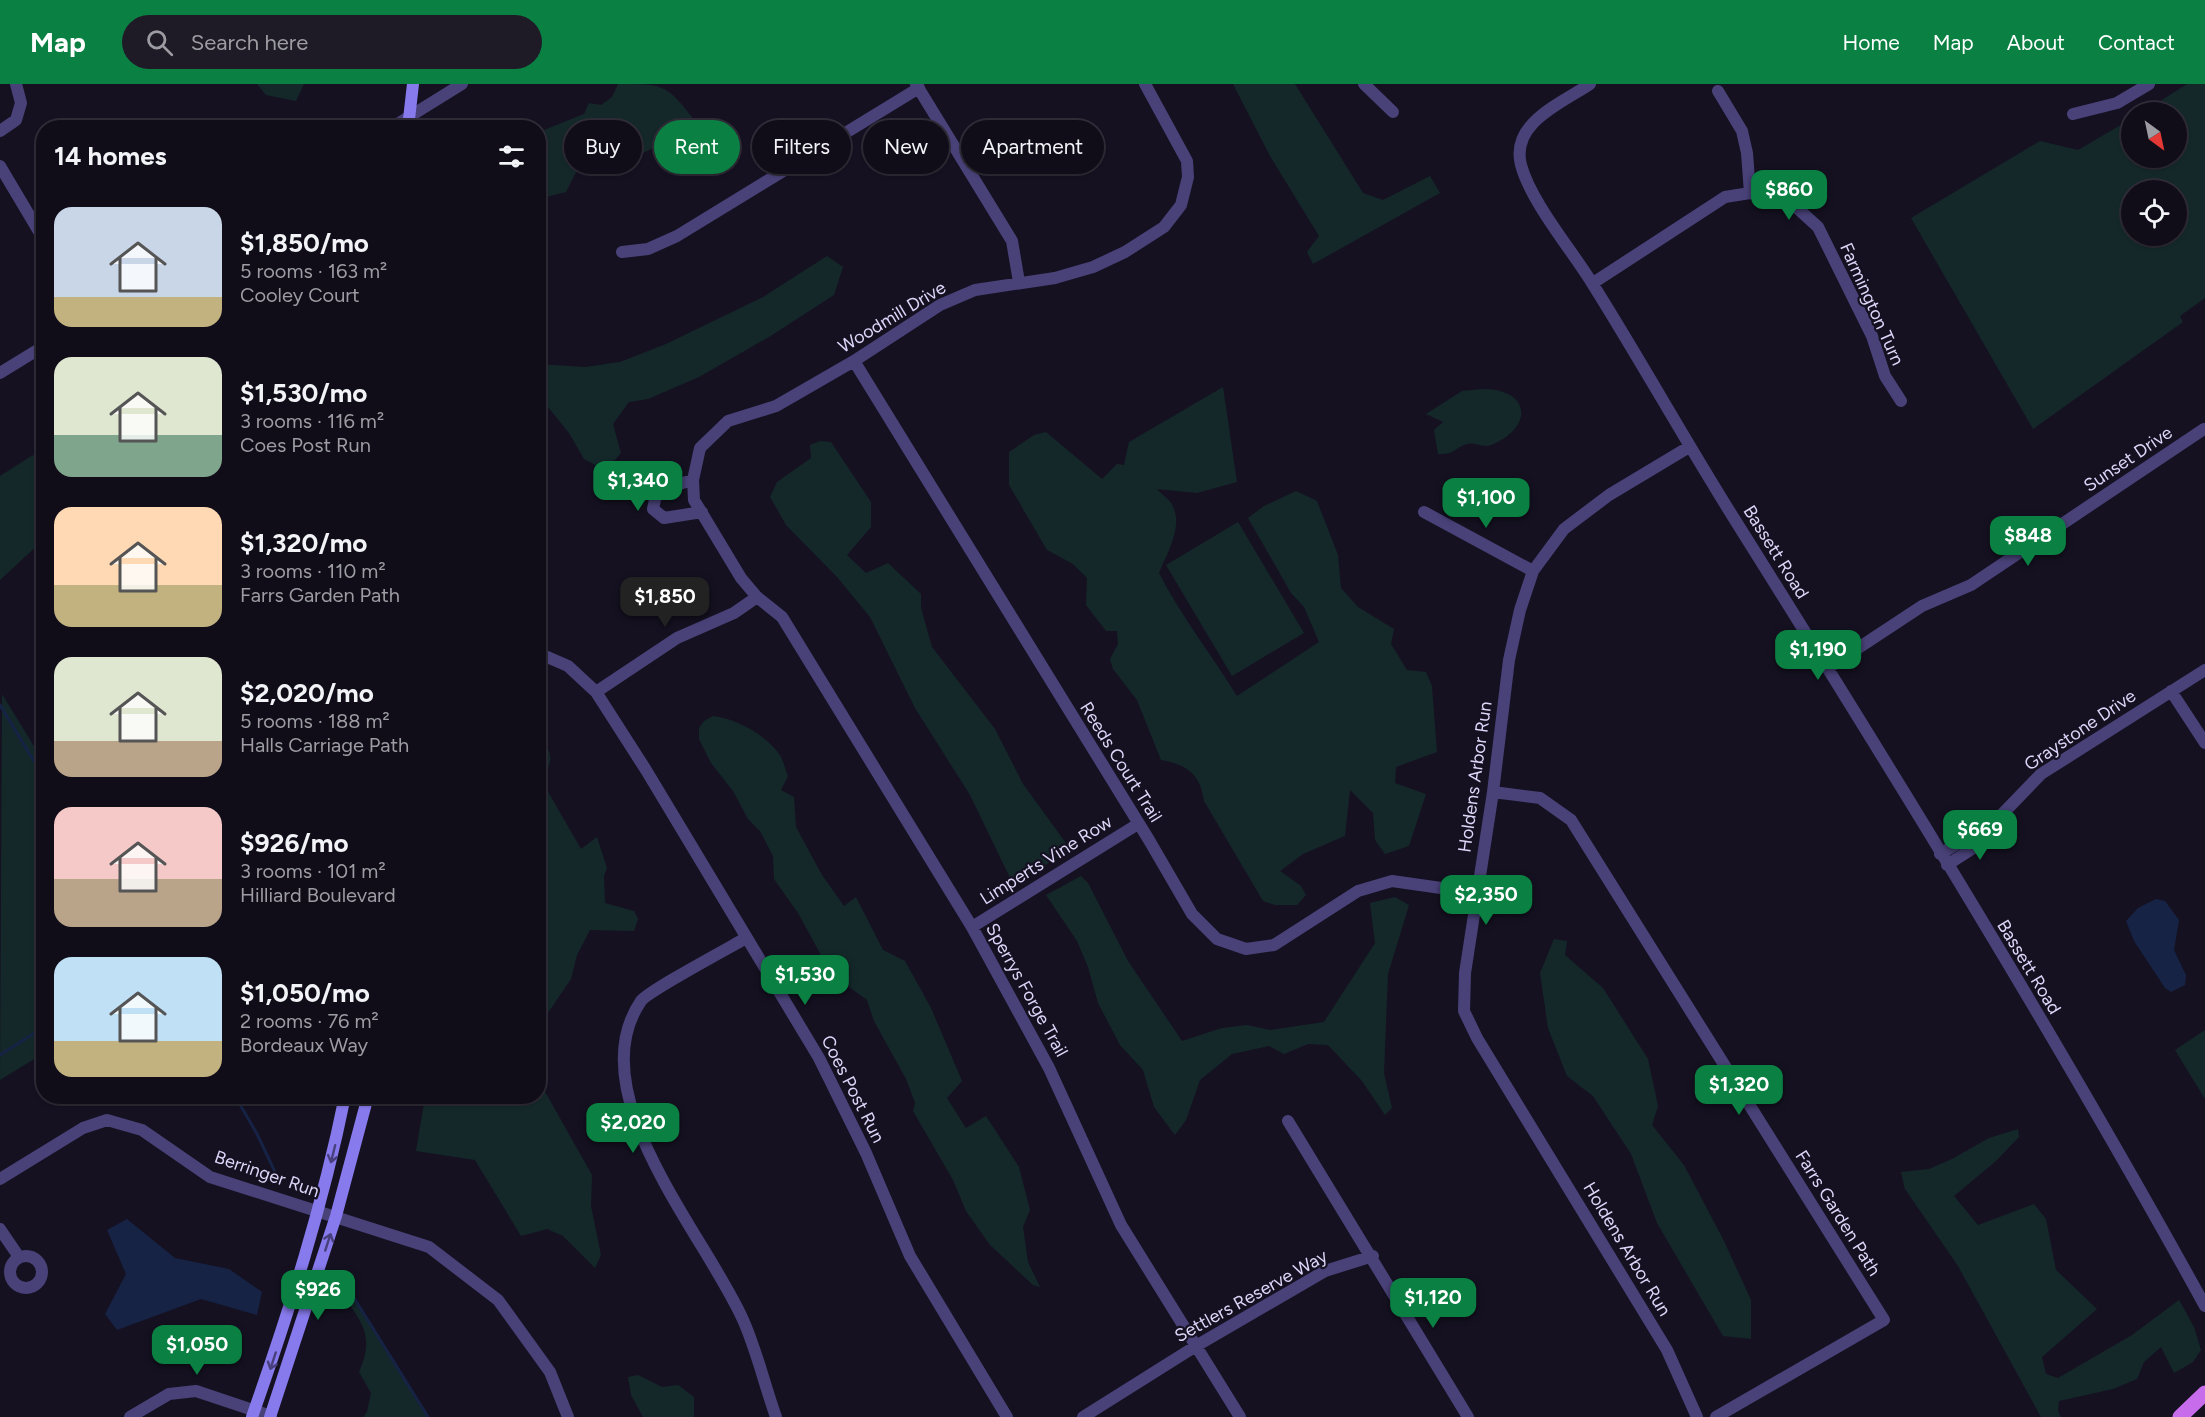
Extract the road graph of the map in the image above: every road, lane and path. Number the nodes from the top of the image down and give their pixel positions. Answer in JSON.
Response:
{"nodes":[{"id":1,"x":16,"y":84,"type":"edge"},
{"id":2,"x":413,"y":84,"type":"edge"},
{"id":3,"x":462,"y":84,"type":"edge"},
{"id":4,"x":1145,"y":84,"type":"edge"},
{"id":5,"x":1364,"y":84,"type":"edge"},
{"id":6,"x":1590,"y":84,"type":"edge"},
{"id":7,"x":2148,"y":84,"type":"edge"},
{"id":8,"x":918,"y":86,"type":"edge"},
{"id":9,"x":1718,"y":91,"type":"dead end"},
{"id":10,"x":1393,"y":112,"type":"dead end"},
{"id":11,"x":2073,"y":114,"type":"dead end"},
{"id":12,"x":408,"y":120,"type":"edge"},
{"id":13,"x":411,"y":120,"type":"edge"},
{"id":14,"x":0,"y":130,"type":"edge"},
{"id":15,"x":0,"y":166,"type":"edge"},
{"id":16,"x":1750,"y":193,"type":"junction"},
{"id":17,"x":36,"y":227,"type":"edge"},
{"id":18,"x":622,"y":252,"type":"dead end"},
{"id":19,"x":1019,"y":282,"type":"junction"},
{"id":20,"x":1593,"y":283,"type":"junction"},
{"id":21,"x":36,"y":351,"type":"edge"},
{"id":22,"x":854,"y":361,"type":"junction"},
{"id":23,"x":0,"y":373,"type":"edge"},
{"id":24,"x":1900,"y":401,"type":"dead end"},
{"id":25,"x":2204,"y":429,"type":"edge"},
{"id":26,"x":1689,"y":447,"type":"junction"},
{"id":27,"x":693,"y":480,"type":"junction"},
{"id":28,"x":702,"y":512,"type":"junction"},
{"id":29,"x":1424,"y":512,"type":"dead end"},
{"id":30,"x":1533,"y":571,"type":"junction"},
{"id":31,"x":757,"y":597,"type":"junction"},
{"id":32,"x":546,"y":656,"type":"edge"},
{"id":33,"x":1828,"y":668,"type":"junction"},
{"id":34,"x":2205,"y":670,"type":"edge"},
{"id":35,"x":2171,"y":691,"type":"junction"},
{"id":36,"x":596,"y":692,"type":"junction"},
{"id":37,"x":2205,"y":743,"type":"edge"},
{"id":38,"x":1493,"y":792,"type":"junction"},
{"id":39,"x":1138,"y":824,"type":"junction"},
{"id":40,"x":1986,"y":832,"type":"junction"},
{"id":41,"x":1940,"y":854,"type":"junction"},
{"id":42,"x":1947,"y":865,"type":"junction"},
{"id":43,"x":1476,"y":893,"type":"junction"},
{"id":44,"x":972,"y":927,"type":"junction"},
{"id":45,"x":746,"y":938,"type":"junction"},
{"id":46,"x":343,"y":1104,"type":"edge"},
{"id":47,"x":366,"y":1104,"type":"edge"},
{"id":48,"x":1288,"y":1121,"type":"dead end"},
{"id":49,"x":0,"y":1179,"type":"edge"},
{"id":50,"x":317,"y":1210,"type":"junction"},
{"id":51,"x":336,"y":1215,"type":"junction"},
{"id":52,"x":0,"y":1229,"type":"edge"},
{"id":53,"x":1372,"y":1256,"type":"junction"},
{"id":54,"x":19,"y":1257,"type":"dead end"},
{"id":55,"x":2205,"y":1306,"type":"edge"},
{"id":56,"x":1196,"y":1346,"type":"junction"},
{"id":57,"x":2205,"y":1393,"type":"edge"},
{"id":58,"x":254,"y":1414,"type":"edge"},
{"id":59,"x":271,"y":1416,"type":"edge"},
{"id":60,"x":130,"y":1417,"type":"edge"},
{"id":61,"x":568,"y":1417,"type":"edge"},
{"id":62,"x":776,"y":1417,"type":"edge"},
{"id":63,"x":1007,"y":1417,"type":"edge"},
{"id":64,"x":1083,"y":1417,"type":"edge"},
{"id":65,"x":1240,"y":1417,"type":"edge"},
{"id":66,"x":1468,"y":1417,"type":"edge"},
{"id":67,"x":1697,"y":1417,"type":"edge"},
{"id":68,"x":1716,"y":1417,"type":"edge"},
{"id":69,"x":2180,"y":1417,"type":"edge"}],
"edges":[{"from":1,"to":14,"type":"street"},
{"from":2,"to":12,"type":"main road"},
{"from":3,"to":13,"type":"street"},
{"from":4,"to":19,"type":"street","name":"Woodmill Drive"},
{"from":5,"to":10,"type":"street"},
{"from":6,"to":20,"type":"street","name":"Bassett Road"},
{"from":7,"to":11,"type":"street"},
{"from":8,"to":18,"type":"street"},
{"from":8,"to":19,"type":"street"},
{"from":9,"to":16,"type":"street"},
{"from":15,"to":17,"type":"street"},
{"from":16,"to":20,"type":"street","name":"Farmington Turn"},
{"from":16,"to":24,"type":"street","name":"Farmington Turn"},
{"from":19,"to":22,"type":"street","name":"Woodmill Drive"},
{"from":20,"to":26,"type":"street","name":"Bassett Road"},
{"from":21,"to":23,"type":"street"},
{"from":22,"to":27,"type":"street","name":"Woodmill Drive"},
{"from":22,"to":39,"type":"street","name":"Reeds Court Trail"},
{"from":25,"to":33,"type":"street","name":"Sunset Drive"},
{"from":26,"to":30,"type":"street","name":"Holdens Arbor Run"},
{"from":26,"to":33,"type":"street","name":"Bassett Road"},
{"from":27,"to":28,"type":"street","name":"Sperrys Forge Trail"},
{"from":27,"to":28,"type":"street"},
{"from":28,"to":31,"type":"street","name":"Sperrys Forge Trail"},
{"from":29,"to":30,"type":"street"},
{"from":30,"to":38,"type":"street","name":"Holdens Arbor Run"},
{"from":31,"to":36,"type":"street"},
{"from":31,"to":44,"type":"street","name":"Sperrys Forge Trail"},
{"from":32,"to":36,"type":"street","name":"Coes Post Run"},
{"from":33,"to":41,"type":"street","name":"Bassett Road"},
{"from":34,"to":35,"type":"street","name":"Graystone Drive"},
{"from":35,"to":37,"type":"street"},
{"from":35,"to":40,"type":"street","name":"Graystone Drive"},
{"from":36,"to":45,"type":"street","name":"Coes Post Run"},
{"from":38,"to":43,"type":"street","name":"Holdens Arbor Run"},
{"from":38,"to":68,"type":"street","name":"Farrs Garden Path"},
{"from":39,"to":43,"type":"street","name":"Reeds Court Trail"},
{"from":39,"to":44,"type":"street","name":"Limperts Vine Row"},
{"from":40,"to":41,"type":"street","name":"Graystone Drive"},
{"from":40,"to":42,"type":"street","name":"Graystone Drive"},
{"from":41,"to":42,"type":"street","name":"Bassett Road"},
{"from":42,"to":55,"type":"street","name":"Bassett Road"},
{"from":43,"to":67,"type":"street","name":"Holdens Arbor Run"},
{"from":44,"to":56,"type":"street","name":"Sperrys Forge Trail"},
{"from":45,"to":62,"type":"street"},
{"from":45,"to":63,"type":"street","name":"Coes Post Run"},
{"from":46,"to":50,"type":"main road","one_way":true},
{"from":47,"to":51,"type":"main road"},
{"from":48,"to":53,"type":"street"},
{"from":49,"to":50,"type":"street","name":"Berringer Run"},
{"from":50,"to":51,"type":"street","name":"Berringer Run"},
{"from":50,"to":58,"type":"main road","one_way":true},
{"from":59,"to":51,"type":"main road","one_way":true},
{"from":51,"to":61,"type":"street","name":"Berringer Run"},
{"from":52,"to":54,"type":"street"},
{"from":53,"to":56,"type":"street","name":"Settlers Reserve Way"},
{"from":53,"to":66,"type":"street"},
{"from":56,"to":64,"type":"street","name":"Settlers Reserve Way"},
{"from":56,"to":65,"type":"street","name":"Sperrys Forge Trail"},
{"from":57,"to":69,"type":"main road"},
{"from":58,"to":59,"type":"street"},
{"from":58,"to":60,"type":"street"}]}
